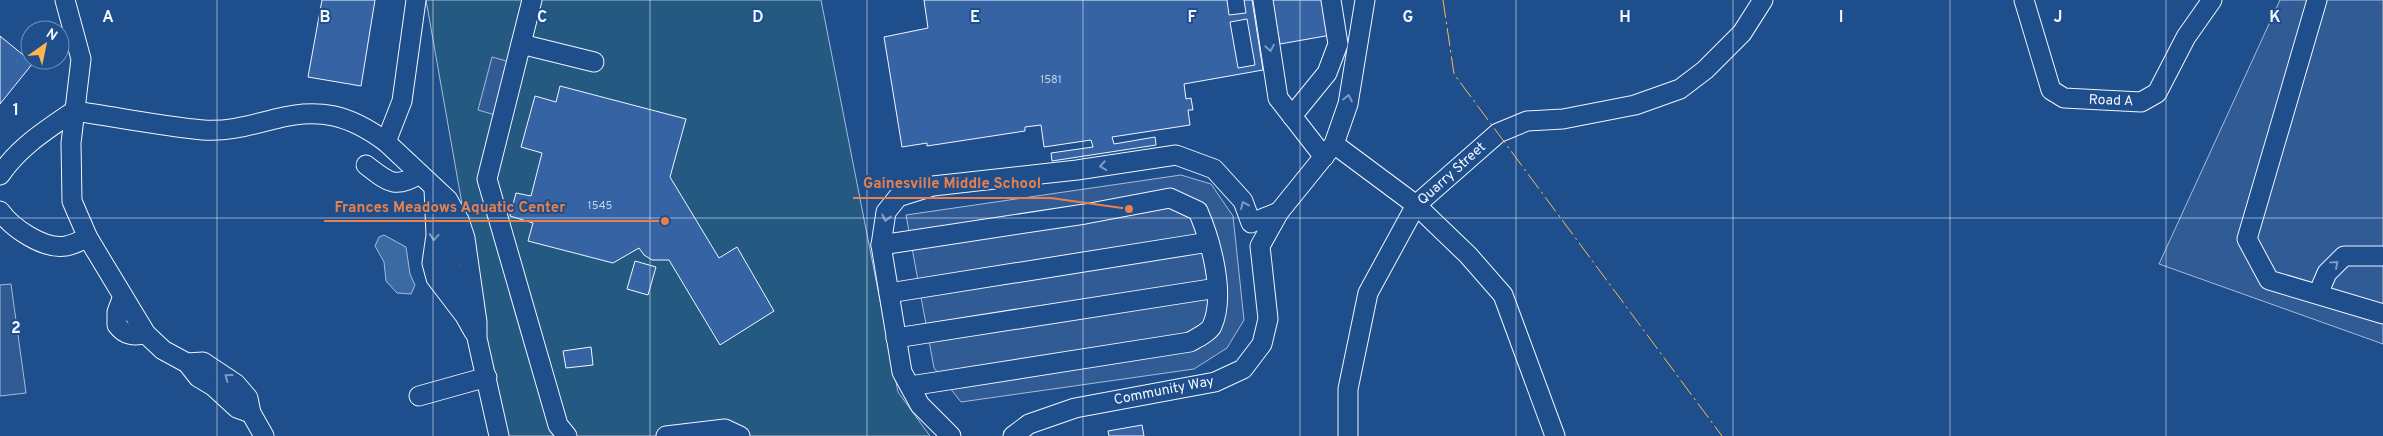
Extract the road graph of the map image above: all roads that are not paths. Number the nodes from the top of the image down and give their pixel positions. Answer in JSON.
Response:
{"nodes":[{"id":1,"x":65,"y":0,"type":"edge"},
{"id":2,"x":416,"y":0,"type":"edge"},
{"id":3,"x":532,"y":0,"type":"edge"},
{"id":4,"x":1263,"y":0,"type":"edge"},
{"id":5,"x":1332,"y":0,"type":"edge"},
{"id":6,"x":1365,"y":0,"type":"edge"},
{"id":7,"x":1763,"y":0,"type":"edge"},
{"id":8,"x":2024,"y":0,"type":"edge"},
{"id":9,"x":2212,"y":0,"type":"edge"},
{"id":10,"x":2317,"y":0,"type":"edge"},
{"id":11,"x":521,"y":44,"type":"junction"},
{"id":12,"x":594,"y":62,"type":"dead end"},
{"id":13,"x":74,"y":112,"type":"junction"},
{"id":14,"x":1292,"y":116,"type":"junction"},
{"id":15,"x":386,"y":142,"type":"junction"},
{"id":16,"x":1329,"y":151,"type":"junction"},
{"id":17,"x":366,"y":165,"type":"dead end"},
{"id":18,"x":419,"y":174,"type":"junction"},
{"id":19,"x":0,"y":175,"type":"edge"},
{"id":20,"x":434,"y":189,"type":"junction"},
{"id":21,"x":1416,"y":205,"type":"junction"},
{"id":22,"x":0,"y":211,"type":"edge"},
{"id":23,"x":1279,"y":212,"type":"junction"},
{"id":24,"x":88,"y":238,"type":"junction"},
{"id":25,"x":1209,"y":242,"type":"junction"},
{"id":26,"x":881,"y":245,"type":"junction"},
{"id":27,"x":2375,"y":256,"type":"edge"},
{"id":28,"x":2383,"y":270,"type":"edge"},
{"id":29,"x":1217,"y":288,"type":"junction"},
{"id":30,"x":889,"y":293,"type":"junction"},
{"id":31,"x":2318,"y":294,"type":"junction"},
{"id":32,"x":2383,"y":314,"type":"edge"},
{"id":33,"x":477,"y":338,"type":"junction"},
{"id":34,"x":896,"y":338,"type":"junction"},
{"id":35,"x":487,"y":377,"type":"junction"},
{"id":36,"x":910,"y":386,"type":"junction"},
{"id":37,"x":419,"y":396,"type":"dead end"},
{"id":38,"x":264,"y":436,"type":"edge"},
{"id":39,"x":499,"y":436,"type":"edge"},
{"id":40,"x":567,"y":436,"type":"edge"},
{"id":41,"x":666,"y":436,"type":"edge"},
{"id":42,"x":740,"y":436,"type":"edge"},
{"id":43,"x":951,"y":436,"type":"edge"},
{"id":44,"x":1013,"y":436,"type":"edge"},
{"id":45,"x":1348,"y":436,"type":"edge"},
{"id":46,"x":1555,"y":436,"type":"edge"}],
"edges":[{"from":1,"to":13,"type":"street"},
{"from":2,"to":15,"type":"street"},
{"from":3,"to":11,"type":"street"},
{"from":4,"to":14,"type":"street","one_way":true},
{"from":5,"to":14,"type":"street"},
{"from":16,"to":6,"type":"street","name":"Community Way","one_way":true},
{"from":7,"to":21,"type":"street","name":"Quarry Street"},
{"from":8,"to":9,"type":"street","name":"Road A"},
{"from":10,"to":31,"type":"street"},
{"from":11,"to":12,"type":"street"},
{"from":11,"to":40,"type":"street"},
{"from":13,"to":15,"type":"street"},
{"from":13,"to":19,"type":"street"},
{"from":13,"to":24,"type":"street"},
{"from":14,"to":16,"type":"street"},
{"from":15,"to":18,"type":"street"},
{"from":16,"to":21,"type":"street"},
{"from":16,"to":23,"type":"street","name":"Community Way"},
{"from":17,"to":18,"type":"street"},
{"from":18,"to":20,"type":"street"},
{"from":20,"to":33,"type":"street"},
{"from":20,"to":33,"type":"street","one_way":true},
{"from":21,"to":45,"type":"street","name":"Quarry Street"},
{"from":21,"to":46,"type":"street"},
{"from":22,"to":24,"type":"street"},
{"from":23,"to":26,"type":"street","one_way":true},
{"from":23,"to":44,"type":"street","name":"Community Way"},
{"from":24,"to":38,"type":"street"},
{"from":25,"to":26,"type":"street"},
{"from":25,"to":29,"type":"street"},
{"from":25,"to":30,"type":"street"},
{"from":26,"to":30,"type":"street"},
{"from":27,"to":28,"type":"street"},
{"from":31,"to":27,"type":"street","one_way":true},
{"from":29,"to":34,"type":"street"},
{"from":29,"to":36,"type":"street"},
{"from":30,"to":34,"type":"street"},
{"from":31,"to":32,"type":"street"},
{"from":33,"to":35,"type":"street"},
{"from":34,"to":36,"type":"street"},
{"from":35,"to":37,"type":"street"},
{"from":35,"to":39,"type":"street"},
{"from":36,"to":43,"type":"street"},
{"from":41,"to":42,"type":"street"}]}
